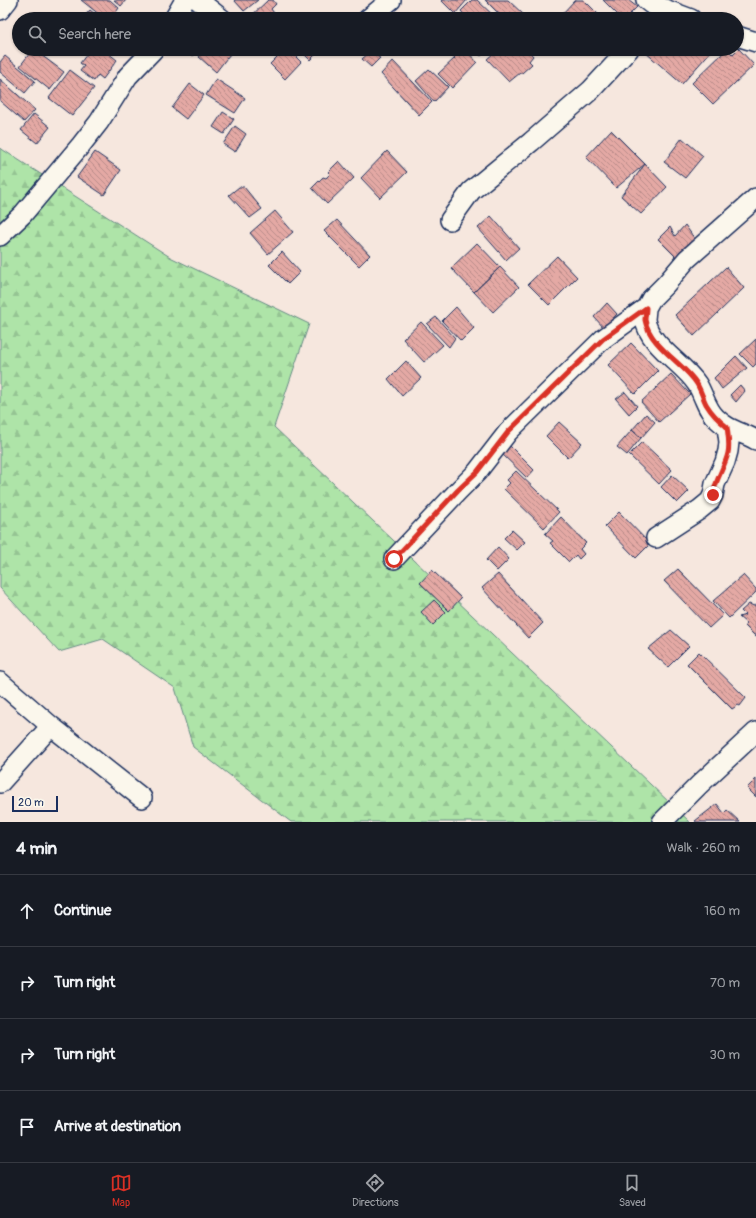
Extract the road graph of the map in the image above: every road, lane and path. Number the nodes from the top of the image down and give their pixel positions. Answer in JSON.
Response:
{"nodes":[{"id":1,"x":8,"y":0,"type":"edge"},
{"id":2,"x":185,"y":0,"type":"edge"},
{"id":3,"x":198,"y":0,"type":"edge"},
{"id":4,"x":391,"y":0,"type":"edge"},
{"id":5,"x":654,"y":9,"type":"edge"},
{"id":6,"x":0,"y":10,"type":"edge"},
{"id":7,"x":178,"y":12,"type":"edge"},
{"id":8,"x":213,"y":12,"type":"edge"},
{"id":9,"x":376,"y":12,"type":"edge"},
{"id":10,"x":665,"y":12,"type":"edge"},
{"id":11,"x":744,"y":38,"type":"edge"},
{"id":12,"x":756,"y":42,"type":"edge"},
{"id":13,"x":147,"y":56,"type":"edge"},
{"id":14,"x":623,"y":56,"type":"edge"},
{"id":15,"x":756,"y":198,"type":"edge"},
{"id":16,"x":450,"y":220,"type":"dead end"},
{"id":17,"x":0,"y":236,"type":"edge"},
{"id":18,"x":646,"y":308,"type":"junction"},
{"id":19,"x":727,"y":427,"type":"junction"},
{"id":20,"x":756,"y":440,"type":"edge"},
{"id":21,"x":656,"y":538,"type":"dead end"},
{"id":22,"x":394,"y":559,"type":"dead end"},
{"id":23,"x":0,"y":682,"type":"edge"},
{"id":24,"x":51,"y":726,"type":"junction"},
{"id":25,"x":756,"y":732,"type":"edge"},
{"id":26,"x":0,"y":783,"type":"edge"},
{"id":27,"x":142,"y":798,"type":"dead end"},
{"id":28,"x":662,"y":822,"type":"edge"}],
"edges":[{"from":1,"to":6,"type":"street"},
{"from":2,"to":7,"type":"street"},
{"from":3,"to":8,"type":"street"},
{"from":4,"to":9,"type":"street"},
{"from":5,"to":10,"type":"street"},
{"from":11,"to":12,"type":"street"},
{"from":13,"to":17,"type":"street"},
{"from":14,"to":16,"type":"street"},
{"from":15,"to":18,"type":"street"},
{"from":18,"to":19,"type":"street"},
{"from":18,"to":22,"type":"street"},
{"from":19,"to":20,"type":"street"},
{"from":19,"to":21,"type":"street"},
{"from":23,"to":24,"type":"street"},
{"from":24,"to":26,"type":"street"},
{"from":24,"to":27,"type":"street"},
{"from":25,"to":28,"type":"street"}]}
